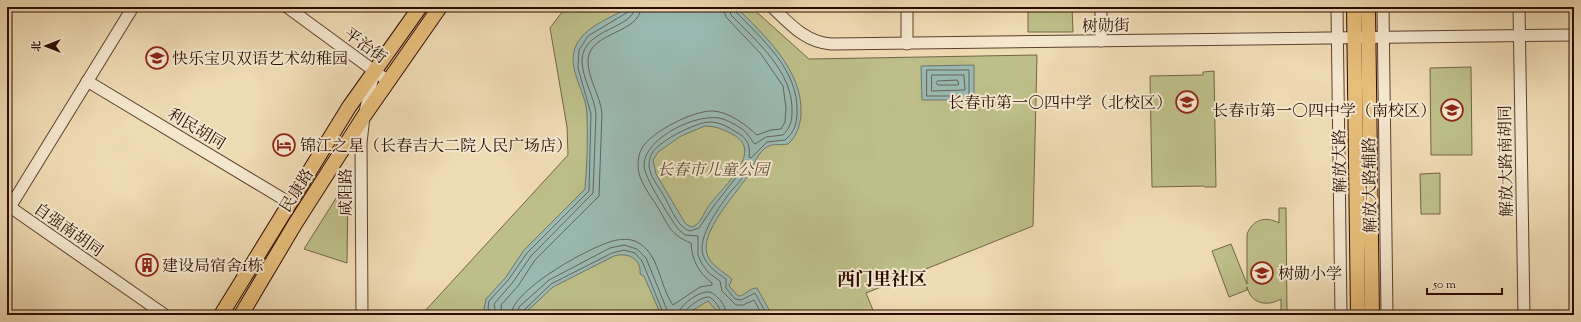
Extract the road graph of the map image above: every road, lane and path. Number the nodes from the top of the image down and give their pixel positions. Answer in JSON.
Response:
{"nodes":[{"id":1,"x":133,"y":7,"type":"edge"},
{"id":2,"x":287,"y":7,"type":"edge"},
{"id":3,"x":420,"y":7,"type":"edge"},
{"id":4,"x":440,"y":7,"type":"edge"},
{"id":5,"x":772,"y":7,"type":"edge"},
{"id":6,"x":907,"y":7,"type":"edge"},
{"id":7,"x":1101,"y":7,"type":"edge"},
{"id":8,"x":1337,"y":7,"type":"edge"},
{"id":9,"x":1354,"y":7,"type":"edge"},
{"id":10,"x":1368,"y":7,"type":"edge"},
{"id":11,"x":1383,"y":7,"type":"edge"},
{"id":12,"x":1519,"y":7,"type":"edge"},
{"id":13,"x":1520,"y":36,"type":"junction"},
{"id":14,"x":1574,"y":36,"type":"edge"},
{"id":15,"x":1361,"y":38,"type":"junction"},
{"id":16,"x":1383,"y":38,"type":"junction"},
{"id":17,"x":1338,"y":39,"type":"junction"},
{"id":18,"x":1101,"y":41,"type":"junction"},
{"id":19,"x":907,"y":44,"type":"junction"},
{"id":20,"x":374,"y":71,"type":"junction"},
{"id":21,"x":87,"y":81,"type":"junction"},
{"id":22,"x":388,"y":81,"type":"junction"},
{"id":23,"x":364,"y":116,"type":"junction"},
{"id":24,"x":290,"y":203,"type":"junction"},
{"id":25,"x":8,"y":207,"type":"edge"},
{"id":26,"x":165,"y":315,"type":"edge"},
{"id":27,"x":221,"y":315,"type":"edge"},
{"id":28,"x":241,"y":315,"type":"edge"},
{"id":29,"x":362,"y":315,"type":"edge"},
{"id":30,"x":1341,"y":315,"type":"edge"},
{"id":31,"x":1358,"y":315,"type":"edge"},
{"id":32,"x":1372,"y":315,"type":"edge"},
{"id":33,"x":1387,"y":315,"type":"edge"},
{"id":34,"x":1524,"y":315,"type":"edge"}],
"edges":[{"from":1,"to":21,"type":"street","name":"自强南胡同"},
{"from":2,"to":20,"type":"street","name":"平治街"},
{"from":3,"to":20,"type":"main road","name":"民康路"},
{"from":4,"to":22,"type":"main road","name":"民康路"},
{"from":5,"to":19,"type":"street","name":"树勋街"},
{"from":6,"to":19,"type":"street"},
{"from":7,"to":18,"type":"street"},
{"from":8,"to":17,"type":"street","name":"解放大路辅路"},
{"from":9,"to":15,"type":"main road","name":"解放大路"},
{"from":10,"to":15,"type":"main road","name":"解放大路"},
{"from":11,"to":16,"type":"street","name":"解放大路辅路"},
{"from":12,"to":13,"type":"street","name":"解放大路南胡同"},
{"from":13,"to":14,"type":"street","name":"树勋街"},
{"from":13,"to":16,"type":"street","name":"树勋街"},
{"from":13,"to":34,"type":"street","name":"解放大路南胡同"},
{"from":15,"to":16,"type":"street","name":"树勋街"},
{"from":15,"to":17,"type":"street","name":"树勋街"},
{"from":15,"to":31,"type":"main road","name":"解放大路"},
{"from":15,"to":32,"type":"main road","name":"解放大路"},
{"from":16,"to":33,"type":"street","name":"解放大路辅路"},
{"from":17,"to":18,"type":"street","name":"树勋街"},
{"from":17,"to":30,"type":"street","name":"解放大路辅路"},
{"from":18,"to":19,"type":"street","name":"树勋街"},
{"from":20,"to":22,"type":"street","name":"平治街"},
{"from":20,"to":23,"type":"street","name":"咸阳路"},
{"from":20,"to":24,"type":"main road","name":"民康路"},
{"from":21,"to":24,"type":"street","name":"利民胡同"},
{"from":21,"to":25,"type":"street","name":"自强南胡同"},
{"from":22,"to":23,"type":"main road","name":"民康路"},
{"from":23,"to":28,"type":"main road","name":"民康路"},
{"from":23,"to":29,"type":"street","name":"咸阳路"},
{"from":24,"to":27,"type":"main road","name":"民康路"},
{"from":25,"to":26,"type":"street","name":"自强南胡同"}]}
